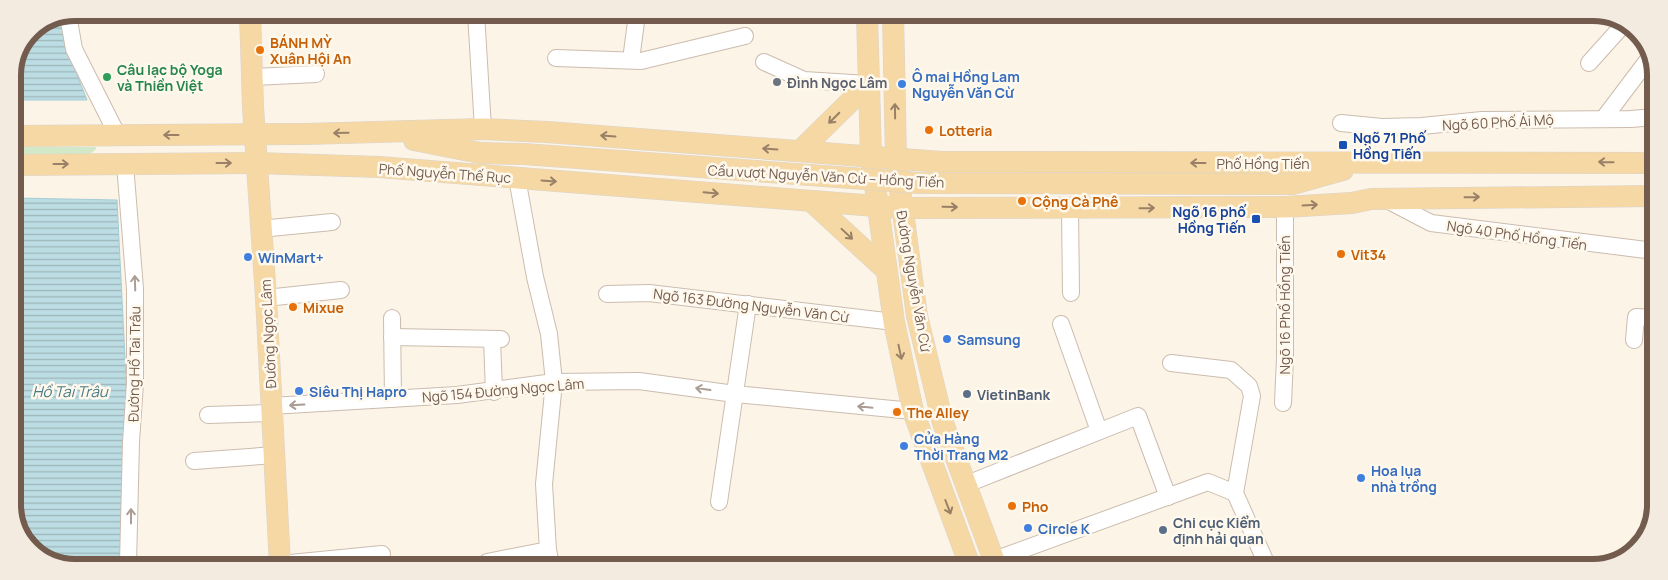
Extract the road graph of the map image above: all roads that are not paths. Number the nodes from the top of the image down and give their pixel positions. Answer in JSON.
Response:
{"nodes":[{"id":1,"x":250,"y":21,"type":"edge"},
{"id":2,"x":476,"y":21,"type":"edge"},
{"id":3,"x":636,"y":21,"type":"edge"},
{"id":4,"x":867,"y":21,"type":"edge"},
{"id":5,"x":893,"y":21,"type":"edge"},
{"id":6,"x":69,"y":22,"type":"edge"},
{"id":7,"x":1620,"y":29,"type":"edge"},
{"id":8,"x":745,"y":36,"type":"dead end"},
{"id":9,"x":556,"y":58,"type":"dead end"},
{"id":10,"x":631,"y":60,"type":"junction"},
{"id":11,"x":764,"y":62,"type":"dead end"},
{"id":12,"x":1589,"y":63,"type":"dead end"},
{"id":13,"x":1645,"y":63,"type":"edge"},
{"id":14,"x":316,"y":74,"type":"dead end"},
{"id":15,"x":252,"y":77,"type":"junction"},
{"id":16,"x":868,"y":84,"type":"junction"},
{"id":17,"x":1604,"y":118,"type":"junction"},
{"id":18,"x":1647,"y":118,"type":"edge"},
{"id":19,"x":1341,"y":123,"type":"dead end"},
{"id":20,"x":483,"y":129,"type":"junction"},
{"id":21,"x":379,"y":133,"type":"junction"},
{"id":22,"x":254,"y":135,"type":"junction"},
{"id":23,"x":21,"y":136,"type":"edge"},
{"id":24,"x":118,"y":136,"type":"junction"},
{"id":25,"x":800,"y":151,"type":"junction"},
{"id":26,"x":480,"y":153,"type":"junction"},
{"id":27,"x":871,"y":157,"type":"junction"},
{"id":28,"x":896,"y":160,"type":"junction"},
{"id":29,"x":256,"y":163,"type":"junction"},
{"id":30,"x":1372,"y":163,"type":"junction"},
{"id":31,"x":1647,"y":163,"type":"edge"},
{"id":32,"x":125,"y":164,"type":"junction"},
{"id":33,"x":21,"y":165,"type":"edge"},
{"id":34,"x":379,"y":167,"type":"junction"},
{"id":35,"x":517,"y":178,"type":"junction"},
{"id":36,"x":1293,"y":184,"type":"junction"},
{"id":37,"x":1647,"y":196,"type":"edge"},
{"id":38,"x":1378,"y":199,"type":"junction"},
{"id":39,"x":811,"y":201,"type":"junction"},
{"id":40,"x":876,"y":206,"type":"junction"},
{"id":41,"x":1285,"y":207,"type":"junction"},
{"id":42,"x":901,"y":208,"type":"junction"},
{"id":43,"x":1070,"y":209,"type":"junction"},
{"id":44,"x":332,"y":222,"type":"dead end"},
{"id":45,"x":260,"y":229,"type":"junction"},
{"id":46,"x":1647,"y":250,"type":"edge"},
{"id":47,"x":885,"y":269,"type":"junction"},
{"id":48,"x":341,"y":290,"type":"dead end"},
{"id":49,"x":1071,"y":292,"type":"dead end"},
{"id":50,"x":607,"y":294,"type":"dead end"},
{"id":51,"x":266,"y":298,"type":"junction"},
{"id":52,"x":748,"y":304,"type":"junction"},
{"id":53,"x":392,"y":318,"type":"dead end"},
{"id":54,"x":1647,"y":318,"type":"edge"},
{"id":55,"x":894,"y":322,"type":"junction"},
{"id":56,"x":1061,"y":324,"type":"dead end"},
{"id":57,"x":392,"y":337,"type":"junction"},
{"id":58,"x":1634,"y":340,"type":"dead end"},
{"id":59,"x":1171,"y":363,"type":"dead end"},
{"id":60,"x":554,"y":382,"type":"junction"},
{"id":61,"x":494,"y":392,"type":"junction"},
{"id":62,"x":735,"y":394,"type":"junction"},
{"id":63,"x":393,"y":399,"type":"junction"},
{"id":64,"x":1283,"y":403,"type":"dead end"},
{"id":65,"x":272,"y":410,"type":"junction"},
{"id":66,"x":913,"y":412,"type":"junction"},
{"id":67,"x":208,"y":415,"type":"dead end"},
{"id":68,"x":1099,"y":431,"type":"junction"},
{"id":69,"x":275,"y":455,"type":"junction"},
{"id":70,"x":194,"y":461,"type":"dead end"},
{"id":71,"x":967,"y":484,"type":"junction"},
{"id":72,"x":1235,"y":493,"type":"junction"},
{"id":73,"x":1168,"y":497,"type":"junction"},
{"id":74,"x":718,"y":502,"type":"dead end"},
{"id":75,"x":382,"y":554,"type":"dead end"},
{"id":76,"x":549,"y":558,"type":"edge"},
{"id":77,"x":128,"y":559,"type":"edge"},
{"id":78,"x":280,"y":559,"type":"edge"},
{"id":79,"x":331,"y":559,"type":"edge"},
{"id":80,"x":534,"y":559,"type":"edge"},
{"id":81,"x":967,"y":559,"type":"edge"},
{"id":82,"x":994,"y":559,"type":"edge"},
{"id":83,"x":1005,"y":559,"type":"edge"},
{"id":84,"x":1264,"y":559,"type":"edge"}],
"edges":[{"from":1,"to":15,"type":"main road","name":"Đường Ngọc Lâm"},
{"from":2,"to":20,"type":"street"},
{"from":3,"to":10,"type":"street"},
{"from":4,"to":16,"type":"main road","name":"Đường Nguyễn Văn Cừ"},
{"from":28,"to":5,"type":"main road","name":"Đường Nguyễn Văn Cừ","one_way":true},
{"from":6,"to":24,"type":"street"},
{"from":7,"to":12,"type":"street"},
{"from":8,"to":10,"type":"street"},
{"from":9,"to":10,"type":"street"},
{"from":11,"to":16,"type":"street"},
{"from":13,"to":17,"type":"street"},
{"from":14,"to":15,"type":"street"},
{"from":15,"to":22,"type":"main road","name":"Đường Ngọc Lâm"},
{"from":16,"to":25,"type":"main road","one_way":true},
{"from":16,"to":27,"type":"main road","name":"Đường Nguyễn Văn Cừ"},
{"from":17,"to":18,"type":"street","name":"Ngõ 60 Phố Ái Mộ"},
{"from":17,"to":19,"type":"street","name":"Ngõ 60 Phố Ái Mộ"},
{"from":20,"to":21,"type":"main road"},
{"from":25,"to":20,"type":"main road","one_way":true},
{"from":21,"to":22,"type":"main road","one_way":true},
{"from":21,"to":26,"type":"main road"},
{"from":22,"to":24,"type":"main road","one_way":true},
{"from":22,"to":29,"type":"main road","name":"Đường Ngọc Lâm"},
{"from":23,"to":24,"type":"main road"},
{"from":25,"to":27,"type":"main road"},
{"from":26,"to":34,"type":"main road"},
{"from":26,"to":36,"type":"main road","name":"Cầu vượt Nguyễn Văn Cừ – Hồng Tiến","bridge":true},
{"from":27,"to":28,"type":"main road","name":"Phố Hồng Tiến"},
{"from":27,"to":40,"type":"main road","name":"Đường Nguyễn Văn Cừ"},
{"from":30,"to":28,"type":"main road","name":"Phố Hồng Tiến","one_way":true},
{"from":28,"to":42,"type":"main road","name":"Đường Nguyễn Văn Cừ"},
{"from":32,"to":29,"type":"main road","name":"Phố Nguyễn Thế Rục","one_way":true},
{"from":29,"to":34,"type":"main road","name":"Phố Nguyễn Thế Rục"},
{"from":29,"to":45,"type":"main road","name":"Đường Ngọc Lâm"},
{"from":31,"to":30,"type":"main road","name":"Phố Hồng Tiến","one_way":true},
{"from":30,"to":36,"type":"main road"},
{"from":33,"to":32,"type":"main road","name":"Phố Nguyễn Thế Rục","one_way":true},
{"from":77,"to":32,"type":"street","name":"Đường Hồ Tai Trâu","one_way":true},
{"from":34,"to":35,"type":"main road","name":"Phố Nguyễn Thế Rục"},
{"from":35,"to":39,"type":"main road","name":"Phố Nguyễn Thế Rục","one_way":true},
{"from":35,"to":60,"type":"street"},
{"from":36,"to":38,"type":"main road"},
{"from":38,"to":37,"type":"main road","one_way":true},
{"from":41,"to":38,"type":"main road","one_way":true},
{"from":38,"to":46,"type":"street","name":"Ngõ 40 Phố Hồng Tiến"},
{"from":39,"to":40,"type":"main road","name":"Phố Nguyễn Thế Rục"},
{"from":39,"to":47,"type":"main road","one_way":true},
{"from":40,"to":42,"type":"main road"},
{"from":40,"to":47,"type":"main road","name":"Đường Nguyễn Văn Cừ"},
{"from":43,"to":41,"type":"main road","one_way":true},
{"from":41,"to":64,"type":"street","name":"Ngõ 16 Phố Hồng Tiến"},
{"from":42,"to":43,"type":"main road","one_way":true},
{"from":42,"to":71,"type":"main road","name":"Đường Nguyễn Văn Cừ"},
{"from":43,"to":49,"type":"street"},
{"from":44,"to":45,"type":"street"},
{"from":45,"to":51,"type":"main road","name":"Đường Ngọc Lâm"},
{"from":47,"to":55,"type":"main road","name":"Đường Nguyễn Văn Cừ"},
{"from":48,"to":51,"type":"street"},
{"from":50,"to":52,"type":"street","name":"Ngõ 163 Đường Nguyễn Văn Cừ"},
{"from":51,"to":65,"type":"main road","name":"Đường Ngọc Lâm"},
{"from":52,"to":55,"type":"street","name":"Ngõ 163 Đường Nguyễn Văn Cừ"},
{"from":52,"to":62,"type":"street"},
{"from":53,"to":57,"type":"street"},
{"from":54,"to":58,"type":"street"},
{"from":55,"to":66,"type":"main road","name":"Đường Nguyễn Văn Cừ","one_way":true},
{"from":56,"to":68,"type":"street"},
{"from":57,"to":61,"type":"street"},
{"from":57,"to":63,"type":"street"},
{"from":59,"to":72,"type":"street"},
{"from":60,"to":61,"type":"street","name":"Ngõ 154 Đường Ngọc Lâm"},
{"from":62,"to":60,"type":"street","name":"Ngõ 154 Đường Ngọc Lâm","one_way":true},
{"from":60,"to":76,"type":"street"},
{"from":61,"to":63,"type":"street","name":"Ngõ 154 Đường Ngọc Lâm"},
{"from":66,"to":62,"type":"street","name":"Ngõ 154 Đường Ngọc Lâm","one_way":true},
{"from":62,"to":74,"type":"street"},
{"from":63,"to":65,"type":"street","name":"Ngõ 154 Đường Ngọc Lâm","one_way":true},
{"from":65,"to":67,"type":"street","name":"Ngõ 154 Đường Ngọc Lâm"},
{"from":65,"to":69,"type":"main road","name":"Đường Ngọc Lâm"},
{"from":66,"to":81,"type":"main road","name":"Đường Nguyễn Văn Cừ","one_way":true},
{"from":68,"to":71,"type":"street"},
{"from":68,"to":73,"type":"street"},
{"from":69,"to":70,"type":"street"},
{"from":69,"to":78,"type":"main road","name":"Đường Ngọc Lâm"},
{"from":71,"to":82,"type":"main road","name":"Đường Nguyễn Văn Cừ"},
{"from":72,"to":73,"type":"street"},
{"from":72,"to":84,"type":"street"},
{"from":73,"to":83,"type":"street"},
{"from":75,"to":79,"type":"street"},
{"from":76,"to":80,"type":"street"}]}
